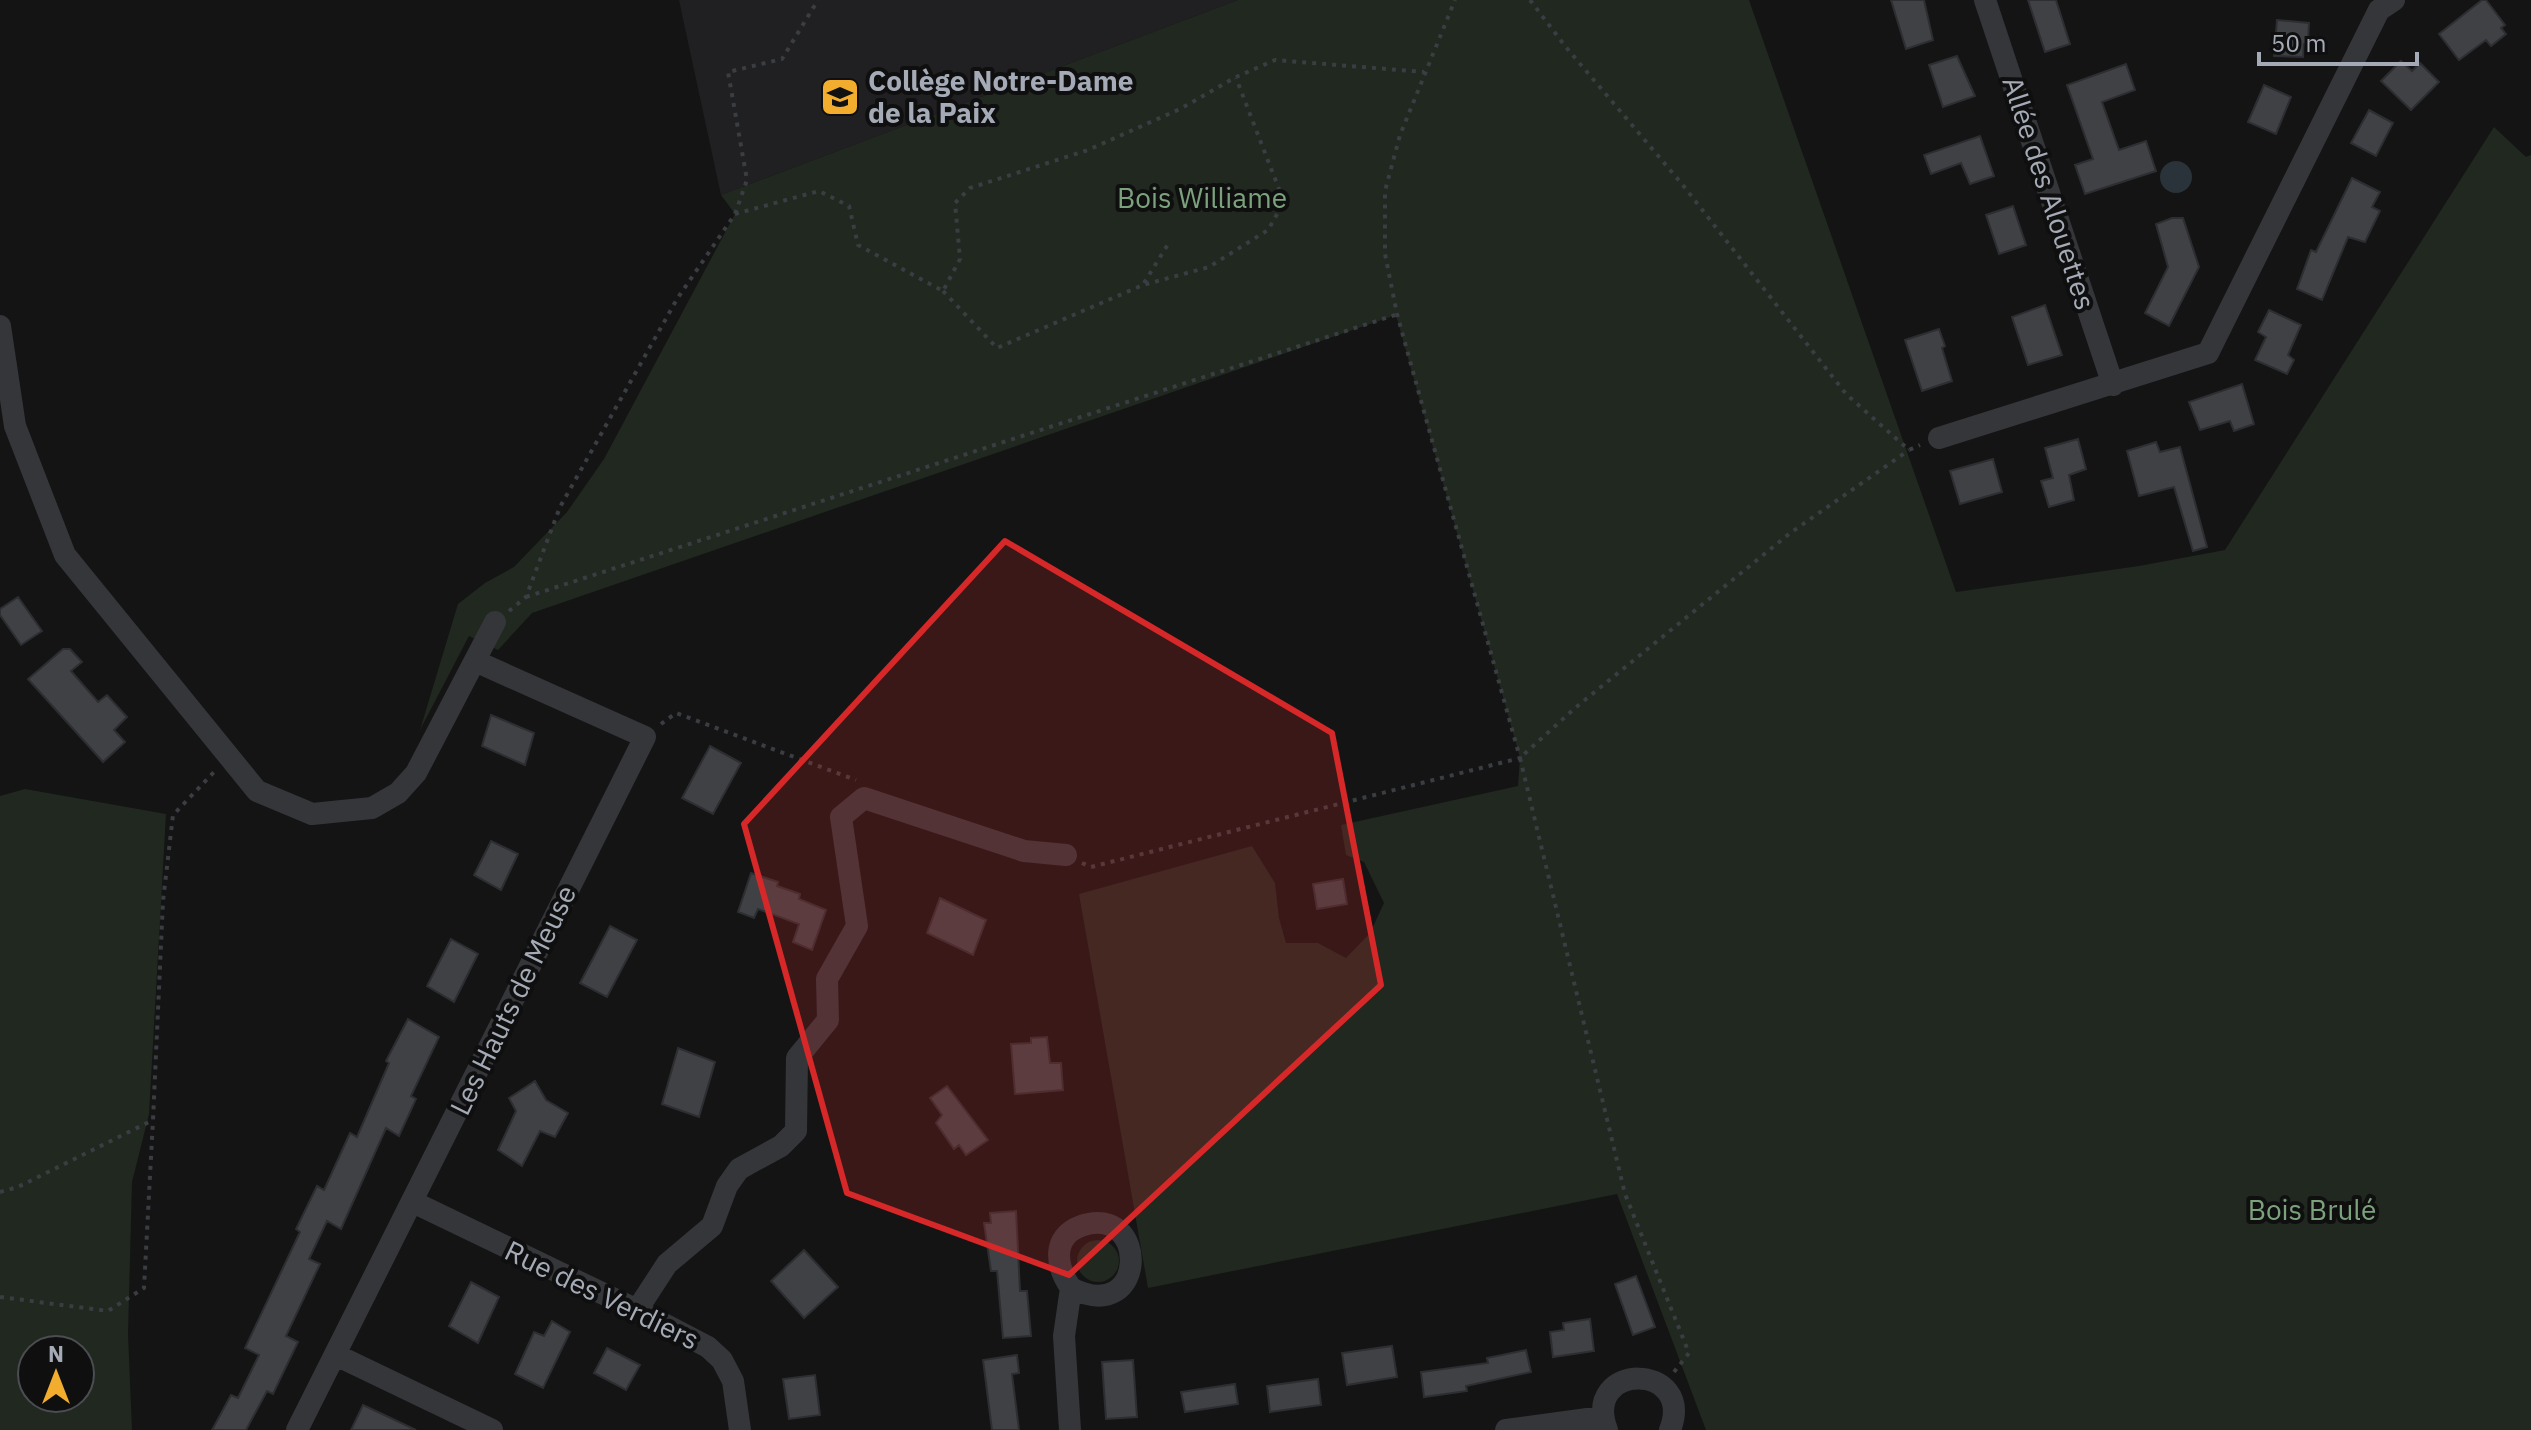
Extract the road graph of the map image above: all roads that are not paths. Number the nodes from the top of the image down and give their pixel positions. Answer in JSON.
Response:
{"nodes":[{"id":1,"x":1985,"y":0,"type":"edge"},
{"id":2,"x":2382,"y":3,"type":"edge"},
{"id":3,"x":0,"y":326,"type":"edge"},
{"id":4,"x":2113,"y":385,"type":"junction"},
{"id":5,"x":1939,"y":438,"type":"road end"},
{"id":6,"x":495,"y":622,"type":"road end"},
{"id":7,"x":475,"y":661,"type":"junction"},
{"id":8,"x":1066,"y":855,"type":"road end"},
{"id":9,"x":413,"y":1202,"type":"junction"},
{"id":10,"x":1071,"y":1288,"type":"dead end"},
{"id":11,"x":637,"y":1310,"type":"junction"},
{"id":12,"x":336,"y":1355,"type":"junction"},
{"id":13,"x":1605,"y":1424,"type":"edge"},
{"id":14,"x":297,"y":1430,"type":"edge"},
{"id":15,"x":492,"y":1430,"type":"edge"},
{"id":16,"x":740,"y":1430,"type":"edge"},
{"id":17,"x":1070,"y":1430,"type":"edge"},
{"id":18,"x":1506,"y":1430,"type":"edge"},
{"id":19,"x":1670,"y":1430,"type":"edge"}],
"edges":[{"from":1,"to":4,"type":"street","name":"Allée des Alouettes"},
{"from":2,"to":4,"type":"street"},
{"from":3,"to":7,"type":"street"},
{"from":4,"to":5,"type":"street"},
{"from":6,"to":7,"type":"street"},
{"from":7,"to":9,"type":"street","name":"Les Hauts de Meuse"},
{"from":8,"to":11,"type":"street"},
{"from":9,"to":11,"type":"street","name":"Rue des Verdiers"},
{"from":9,"to":12,"type":"street","name":"Les Hauts de Meuse"},
{"from":10,"to":17,"type":"street"},
{"from":11,"to":16,"type":"street","name":"Rue des Verdiers"},
{"from":12,"to":14,"type":"street","name":"Les Hauts de Meuse"},
{"from":12,"to":15,"type":"street"},
{"from":13,"to":18,"type":"street"},
{"from":13,"to":19,"type":"street"}]}
